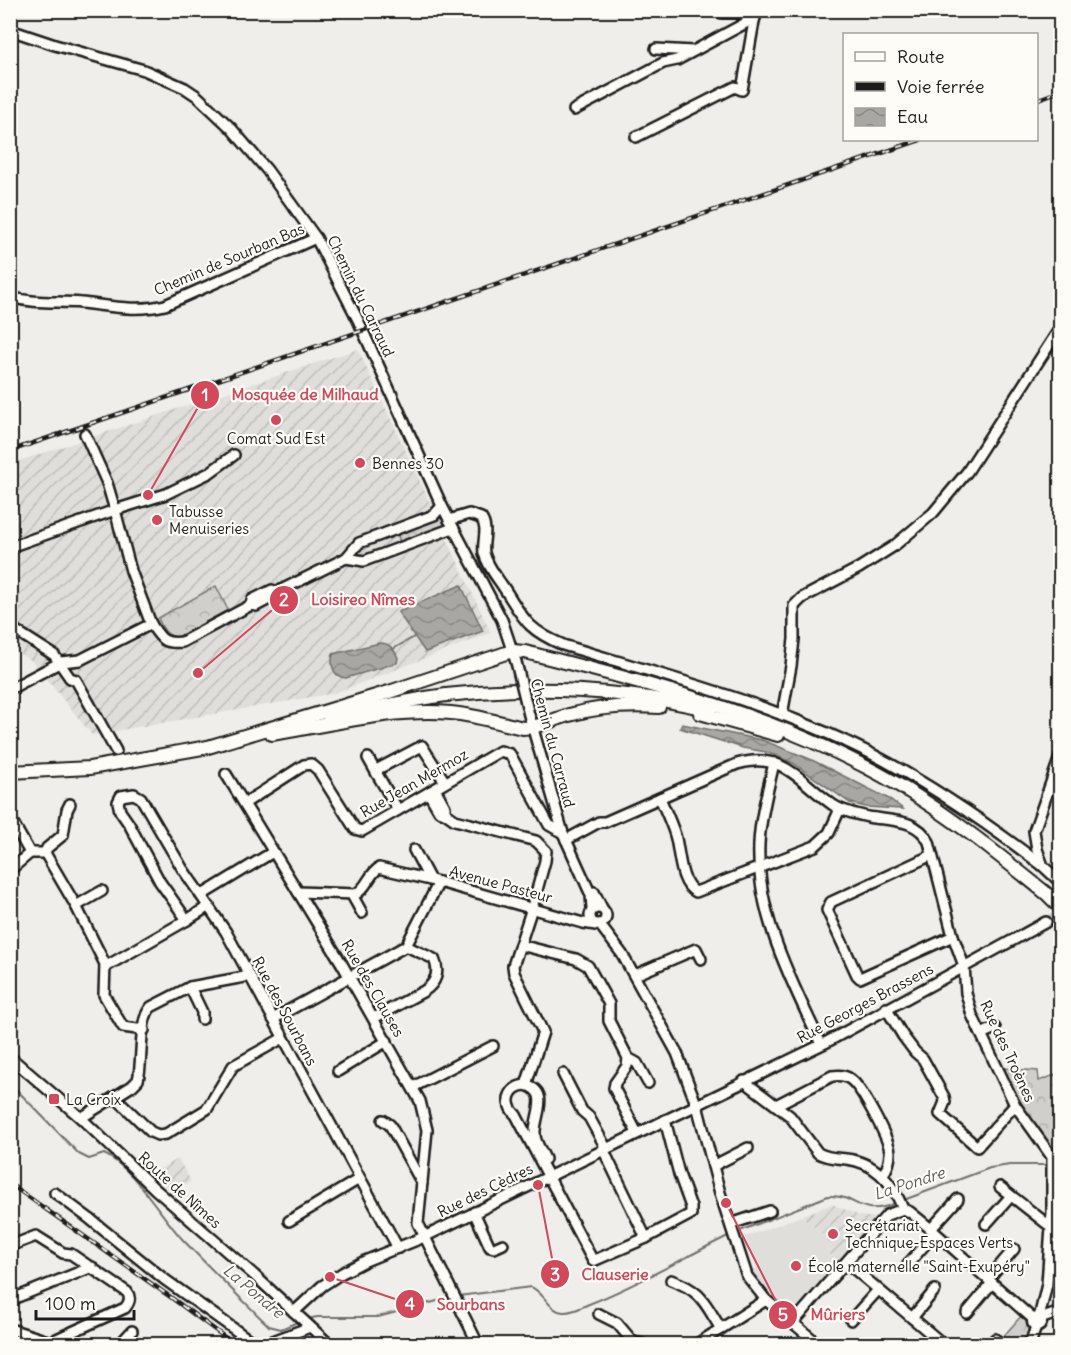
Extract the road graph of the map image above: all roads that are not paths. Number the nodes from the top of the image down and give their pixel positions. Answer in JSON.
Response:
{"nodes":[{"id":1,"x":722,"y":13,"type":"dead end"},
{"id":2,"x":756,"y":14,"type":"edge"},
{"id":3,"x":10,"y":30,"type":"edge"},
{"id":4,"x":657,"y":49,"type":"dead end"},
{"id":5,"x":694,"y":51,"type":"junction"},
{"id":6,"x":574,"y":110,"type":"dead end"},
{"id":7,"x":636,"y":137,"type":"dead end"},
{"id":8,"x":316,"y":238,"type":"junction"},
{"id":9,"x":10,"y":297,"type":"edge"},
{"id":10,"x":1060,"y":328,"type":"edge"},
{"id":11,"x":85,"y":434,"type":"dead end"},
{"id":12,"x":234,"y":455,"type":"dead end"},
{"id":13,"x":442,"y":506,"type":"junction"},
{"id":14,"x":115,"y":510,"type":"junction"},
{"id":15,"x":451,"y":524,"type":"junction"},
{"id":16,"x":10,"y":547,"type":"edge"},
{"id":17,"x":346,"y":558,"type":"junction"},
{"id":18,"x":151,"y":624,"type":"junction"},
{"id":19,"x":10,"y":627,"type":"edge"},
{"id":20,"x":514,"y":657,"type":"junction"},
{"id":21,"x":61,"y":662,"type":"junction"},
{"id":22,"x":10,"y":689,"type":"edge"},
{"id":23,"x":782,"y":715,"type":"junction"},
{"id":24,"x":531,"y":722,"type":"junction"},
{"id":25,"x":226,"y":742,"type":"junction"},
{"id":26,"x":208,"y":747,"type":"junction"},
{"id":27,"x":826,"y":749,"type":"junction"},
{"id":28,"x":116,"y":751,"type":"dead end"},
{"id":29,"x":1060,"y":757,"type":"edge"},
{"id":30,"x":368,"y":758,"type":"dead end"},
{"id":31,"x":774,"y":763,"type":"junction"},
{"id":32,"x":10,"y":772,"type":"edge"},
{"id":33,"x":226,"y":774,"type":"dead end"},
{"id":34,"x":377,"y":774,"type":"junction"},
{"id":35,"x":10,"y":779,"type":"edge"},
{"id":36,"x":445,"y":782,"type":"junction"},
{"id":37,"x":431,"y":792,"type":"junction"},
{"id":38,"x":660,"y":798,"type":"junction"},
{"id":39,"x":244,"y":803,"type":"junction"},
{"id":40,"x":70,"y":804,"type":"dead end"},
{"id":41,"x":840,"y":809,"type":"junction"},
{"id":42,"x":398,"y":810,"type":"junction"},
{"id":43,"x":13,"y":824,"type":"dead end"},
{"id":44,"x":564,"y":837,"type":"junction"},
{"id":45,"x":414,"y":850,"type":"dead end"},
{"id":46,"x":273,"y":852,"type":"junction"},
{"id":47,"x":30,"y":853,"type":"junction"},
{"id":48,"x":45,"y":853,"type":"junction"},
{"id":49,"x":932,"y":855,"type":"junction"},
{"id":50,"x":1043,"y":866,"type":"junction"},
{"id":51,"x":760,"y":868,"type":"junction"},
{"id":52,"x":10,"y":870,"type":"edge"},
{"id":53,"x":434,"y":881,"type":"junction"},
{"id":54,"x":1060,"y":882,"type":"edge"},
{"id":55,"x":102,"y":891,"type":"dead end"},
{"id":56,"x":298,"y":892,"type":"junction"},
{"id":57,"x":202,"y":895,"type":"junction"},
{"id":58,"x":352,"y":895,"type":"junction"},
{"id":59,"x":76,"y":906,"type":"junction"},
{"id":60,"x":209,"y":906,"type":"junction"},
{"id":61,"x":1060,"y":907,"type":"edge"},
{"id":62,"x":532,"y":908,"type":"junction"},
{"id":63,"x":598,"y":911,"type":"junction"},
{"id":64,"x":362,"y":913,"type":"dead end"},
{"id":65,"x":562,"y":916,"type":"junction"},
{"id":66,"x":187,"y":920,"type":"junction"},
{"id":67,"x":1046,"y":922,"type":"tunnel mouth"},
{"id":68,"x":598,"y":925,"type":"junction"},
{"id":69,"x":953,"y":936,"type":"junction"},
{"id":70,"x":520,"y":945,"type":"junction"},
{"id":71,"x":406,"y":946,"type":"junction"},
{"id":72,"x":622,"y":954,"type":"junction"},
{"id":73,"x":701,"y":959,"type":"dead end"},
{"id":74,"x":964,"y":966,"type":"junction"},
{"id":75,"x":105,"y":967,"type":"junction"},
{"id":76,"x":634,"y":975,"type":"junction"},
{"id":77,"x":250,"y":976,"type":"junction"},
{"id":78,"x":350,"y":977,"type":"junction"},
{"id":79,"x":190,"y":987,"type":"junction"},
{"id":80,"x":886,"y":1008,"type":"junction"},
{"id":81,"x":876,"y":1014,"type":"junction"},
{"id":82,"x":374,"y":1018,"type":"junction"},
{"id":83,"x":202,"y":1019,"type":"dead end"},
{"id":84,"x":273,"y":1019,"type":"junction"},
{"id":85,"x":995,"y":1028,"type":"dead end"},
{"id":86,"x":144,"y":1030,"type":"junction"},
{"id":87,"x":901,"y":1033,"type":"junction"},
{"id":88,"x":981,"y":1034,"type":"junction"},
{"id":89,"x":283,"y":1038,"type":"junction"},
{"id":90,"x":387,"y":1041,"type":"junction"},
{"id":91,"x":821,"y":1044,"type":"junction"},
{"id":92,"x":492,"y":1046,"type":"dead end"},
{"id":93,"x":10,"y":1057,"type":"edge"},
{"id":94,"x":628,"y":1059,"type":"junction"},
{"id":95,"x":338,"y":1071,"type":"dead end"},
{"id":96,"x":563,"y":1074,"type":"dead end"},
{"id":97,"x":744,"y":1082,"type":"junction"},
{"id":98,"x":648,"y":1083,"type":"dead end"},
{"id":99,"x":526,"y":1085,"type":"junction"},
{"id":100,"x":413,"y":1087,"type":"junction"},
{"id":101,"x":115,"y":1097,"type":"junction"},
{"id":102,"x":697,"y":1105,"type":"junction"},
{"id":103,"x":776,"y":1105,"type":"junction"},
{"id":104,"x":1016,"y":1105,"type":"junction"},
{"id":105,"x":81,"y":1118,"type":"junction"},
{"id":106,"x":383,"y":1120,"type":"dead end"},
{"id":107,"x":665,"y":1120,"type":"junction"},
{"id":108,"x":637,"y":1132,"type":"junction"},
{"id":109,"x":748,"y":1148,"type":"dead end"},
{"id":110,"x":605,"y":1149,"type":"junction"},
{"id":111,"x":713,"y":1166,"type":"junction"},
{"id":112,"x":883,"y":1174,"type":"junction"},
{"id":113,"x":549,"y":1176,"type":"junction"},
{"id":114,"x":359,"y":1179,"type":"junction"},
{"id":115,"x":422,"y":1183,"type":"junction"},
{"id":116,"x":1000,"y":1186,"type":"dead end"},
{"id":117,"x":55,"y":1193,"type":"dead end"},
{"id":118,"x":1011,"y":1196,"type":"junction"},
{"id":119,"x":958,"y":1199,"type":"dead end"},
{"id":120,"x":903,"y":1209,"type":"junction"},
{"id":121,"x":770,"y":1211,"type":"dead end"},
{"id":122,"x":474,"y":1212,"type":"junction"},
{"id":123,"x":289,"y":1221,"type":"dead end"},
{"id":124,"x":986,"y":1224,"type":"dead end"},
{"id":125,"x":731,"y":1225,"type":"junction"},
{"id":126,"x":1051,"y":1227,"type":"junction"},
{"id":127,"x":933,"y":1231,"type":"junction"},
{"id":128,"x":424,"y":1237,"type":"junction"},
{"id":129,"x":646,"y":1238,"type":"junction"},
{"id":130,"x":1050,"y":1242,"type":"junction"},
{"id":131,"x":1060,"y":1243,"type":"edge"},
{"id":132,"x":503,"y":1244,"type":"dead end"},
{"id":133,"x":10,"y":1246,"type":"edge"},
{"id":134,"x":398,"y":1248,"type":"junction"},
{"id":135,"x":1014,"y":1249,"type":"dead end"},
{"id":136,"x":847,"y":1263,"type":"junction"},
{"id":137,"x":909,"y":1264,"type":"dead end"},
{"id":138,"x":92,"y":1267,"type":"junction"},
{"id":139,"x":671,"y":1280,"type":"dead end"},
{"id":140,"x":990,"y":1281,"type":"junction"},
{"id":141,"x":878,"y":1290,"type":"junction"},
{"id":142,"x":935,"y":1290,"type":"dead end"},
{"id":143,"x":10,"y":1300,"type":"edge"},
{"id":144,"x":766,"y":1300,"type":"junction"},
{"id":145,"x":294,"y":1312,"type":"junction"},
{"id":146,"x":967,"y":1312,"type":"dead end"},
{"id":147,"x":1060,"y":1312,"type":"edge"},
{"id":148,"x":599,"y":1314,"type":"dead end"},
{"id":149,"x":912,"y":1318,"type":"junction"},
{"id":150,"x":851,"y":1320,"type":"dead end"},
{"id":151,"x":1037,"y":1321,"type":"junction"},
{"id":152,"x":793,"y":1323,"type":"junction"},
{"id":153,"x":310,"y":1327,"type":"junction"},
{"id":154,"x":10,"y":1329,"type":"edge"},
{"id":155,"x":721,"y":1329,"type":"junction"},
{"id":156,"x":132,"y":1331,"type":"dead end"},
{"id":157,"x":936,"y":1342,"type":"edge"},
{"id":158,"x":55,"y":1343,"type":"edge"},
{"id":159,"x":120,"y":1344,"type":"edge"},
{"id":160,"x":255,"y":1344,"type":"edge"},
{"id":161,"x":265,"y":1344,"type":"edge"},
{"id":162,"x":329,"y":1344,"type":"edge"},
{"id":163,"x":478,"y":1344,"type":"edge"},
{"id":164,"x":635,"y":1344,"type":"edge"},
{"id":165,"x":697,"y":1344,"type":"edge"},
{"id":166,"x":818,"y":1344,"type":"edge"},
{"id":167,"x":1030,"y":1344,"type":"edge"}],
"edges":[{"from":1,"to":2,"type":"street"},
{"from":2,"to":5,"type":"street"},
{"from":2,"to":7,"type":"street"},
{"from":3,"to":8,"type":"street","name":"Chemin du Carraud"},
{"from":4,"to":5,"type":"street"},
{"from":5,"to":6,"type":"street"},
{"from":8,"to":9,"type":"street","name":"Chemin de Sourban Bas"},
{"from":8,"to":13,"type":"street","name":"Chemin du Carraud"},
{"from":10,"to":23,"type":"street"},
{"from":11,"to":14,"type":"street"},
{"from":12,"to":14,"type":"street"},
{"from":13,"to":15,"type":"street","name":"Chemin du Carraud"},
{"from":13,"to":17,"type":"street"},
{"from":14,"to":16,"type":"street"},
{"from":14,"to":18,"type":"street"},
{"from":15,"to":17,"type":"street"},
{"from":15,"to":20,"type":"street","name":"Chemin du Carraud"},
{"from":15,"to":23,"type":"street"},
{"from":17,"to":18,"type":"street"},
{"from":18,"to":21,"type":"street"},
{"from":19,"to":21,"type":"street"},
{"from":20,"to":24,"type":"street","name":"Chemin du Carraud","bridge":true},
{"from":20,"to":25,"type":"main road"},
{"from":20,"to":27,"type":"main road"},
{"from":21,"to":22,"type":"street"},
{"from":21,"to":28,"type":"street"},
{"from":23,"to":50,"type":"street"},
{"from":24,"to":25,"type":"main road"},
{"from":24,"to":27,"type":"main road"},
{"from":24,"to":44,"type":"street","name":"Chemin du Carraud"},
{"from":25,"to":26,"type":"main road"},
{"from":25,"to":27,"type":"main road"},
{"from":26,"to":32,"type":"main road"},
{"from":26,"to":35,"type":"main road"},
{"from":27,"to":61,"type":"main road"},
{"from":29,"to":50,"type":"street"},
{"from":30,"to":34,"type":"street"},
{"from":31,"to":38,"type":"street"},
{"from":31,"to":41,"type":"street"},
{"from":31,"to":51,"type":"street"},
{"from":33,"to":39,"type":"street","name":"Rue des Clauses"},
{"from":34,"to":36,"type":"street"},
{"from":34,"to":42,"type":"street"},
{"from":36,"to":37,"type":"street","name":"Rue Jean Mermoz"},
{"from":36,"to":44,"type":"street","name":"Rue Jean Mermoz"},
{"from":37,"to":42,"type":"street","name":"Rue Jean Mermoz"},
{"from":37,"to":62,"type":"street"},
{"from":38,"to":44,"type":"street"},
{"from":38,"to":51,"type":"street"},
{"from":39,"to":42,"type":"street","name":"Rue Jean Mermoz"},
{"from":39,"to":46,"type":"street","name":"Rue des Clauses"},
{"from":40,"to":48,"type":"street"},
{"from":41,"to":49,"type":"street","name":"Rue des Troènes"},
{"from":41,"to":51,"type":"street"},
{"from":43,"to":47,"type":"street"},
{"from":44,"to":63,"type":"street","name":"Chemin du Carraud"},
{"from":45,"to":53,"type":"street"},
{"from":46,"to":56,"type":"street","name":"Rue des Clauses"},
{"from":46,"to":57,"type":"street"},
{"from":47,"to":48,"type":"street"},
{"from":47,"to":52,"type":"street"},
{"from":48,"to":59,"type":"street"},
{"from":49,"to":69,"type":"street","name":"Rue des Troènes"},
{"from":49,"to":69,"type":"street"},
{"from":50,"to":54,"type":"street"},
{"from":51,"to":91,"type":"street"},
{"from":53,"to":58,"type":"street"},
{"from":53,"to":62,"type":"street","name":"Avenue Pasteur"},
{"from":53,"to":71,"type":"street","name":"Avenue Pasteur"},
{"from":55,"to":59,"type":"street"},
{"from":56,"to":58,"type":"street"},
{"from":56,"to":78,"type":"street","name":"Rue des Clauses"},
{"from":57,"to":60,"type":"street","name":"Rue des Sourbans"},
{"from":57,"to":66,"type":"street","name":"Rue des Sourbans"},
{"from":58,"to":64,"type":"street"},
{"from":59,"to":75,"type":"street"},
{"from":60,"to":66,"type":"street"},
{"from":60,"to":77,"type":"street","name":"Rue des Sourbans"},
{"from":62,"to":65,"type":"street","name":"Avenue Pasteur"},
{"from":62,"to":70,"type":"street"},
{"from":63,"to":65,"type":"street","name":"Avenue Pasteur"},
{"from":63,"to":68,"type":"street","name":"Chemin du Carraud"},
{"from":63,"to":68,"type":"street"},
{"from":63,"to":72,"type":"street","name":"Chemin du Carraud"},
{"from":65,"to":68,"type":"street","name":"Avenue Pasteur"},
{"from":66,"to":75,"type":"street"},
{"from":67,"to":74,"type":"street","name":"Rue Georges Brassens"},
{"from":68,"to":72,"type":"street","name":"Chemin du Carraud"},
{"from":69,"to":74,"type":"street","name":"Rue des Troènes"},
{"from":70,"to":94,"type":"street"},
{"from":70,"to":99,"type":"street"},
{"from":71,"to":78,"type":"street"},
{"from":71,"to":82,"type":"street"},
{"from":72,"to":76,"type":"street","name":"Chemin du Carraud"},
{"from":73,"to":76,"type":"street"},
{"from":74,"to":80,"type":"street","name":"Rue Georges Brassens"},
{"from":74,"to":88,"type":"street","name":"Rue des Troènes"},
{"from":75,"to":86,"type":"street"},
{"from":76,"to":102,"type":"street","name":"Chemin du Carraud"},
{"from":77,"to":79,"type":"street"},
{"from":77,"to":84,"type":"street","name":"Rue des Sourbans"},
{"from":78,"to":82,"type":"street","name":"Rue des Clauses"},
{"from":78,"to":84,"type":"street"},
{"from":79,"to":83,"type":"street"},
{"from":79,"to":86,"type":"street"},
{"from":80,"to":81,"type":"street","name":"Rue Georges Brassens"},
{"from":80,"to":87,"type":"street"},
{"from":81,"to":87,"type":"street"},
{"from":81,"to":91,"type":"street","name":"Rue Georges Brassens"},
{"from":82,"to":90,"type":"street","name":"Rue des Clauses"},
{"from":84,"to":89,"type":"street","name":"Rue des Sourbans"},
{"from":85,"to":88,"type":"street"},
{"from":86,"to":101,"type":"street"},
{"from":87,"to":104,"type":"street"},
{"from":88,"to":104,"type":"street","name":"Rue des Troènes"},
{"from":89,"to":101,"type":"street"},
{"from":89,"to":114,"type":"street","name":"Rue des Sourbans"},
{"from":90,"to":95,"type":"street"},
{"from":90,"to":100,"type":"street","name":"Rue des Clauses"},
{"from":91,"to":97,"type":"street","name":"Rue Georges Brassens"},
{"from":92,"to":100,"type":"street"},
{"from":93,"to":105,"type":"street","name":"Route de Nîmes"},
{"from":94,"to":98,"type":"street"},
{"from":94,"to":108,"type":"street"},
{"from":96,"to":110,"type":"street"},
{"from":97,"to":102,"type":"street","name":"Rue Georges Brassens"},
{"from":97,"to":103,"type":"street"},
{"from":99,"to":113,"type":"street"},
{"from":99,"to":113,"type":"street"},
{"from":100,"to":115,"type":"street","name":"Rue des Clauses"},
{"from":101,"to":105,"type":"street"},
{"from":102,"to":107,"type":"street","name":"Rue des Cèdres"},
{"from":102,"to":111,"type":"street","name":"Chemin du Carraud"},
{"from":103,"to":112,"type":"street"},
{"from":103,"to":112,"type":"street"},
{"from":104,"to":126,"type":"street","name":"Rue des Troènes"},
{"from":105,"to":145,"type":"street","name":"Route de Nîmes"},
{"from":106,"to":115,"type":"street"},
{"from":107,"to":108,"type":"street","name":"Rue des Cèdres"},
{"from":107,"to":129,"type":"street"},
{"from":108,"to":110,"type":"street","name":"Rue des Cèdres"},
{"from":109,"to":111,"type":"street"},
{"from":110,"to":113,"type":"street","name":"Rue des Cèdres"},
{"from":110,"to":129,"type":"street"},
{"from":111,"to":125,"type":"street","name":"Chemin du Carraud"},
{"from":112,"to":120,"type":"street"},
{"from":113,"to":122,"type":"street","name":"Rue des Cèdres"},
{"from":113,"to":129,"type":"street"},
{"from":114,"to":123,"type":"street"},
{"from":114,"to":134,"type":"street","name":"Rue des Sourbans"},
{"from":115,"to":128,"type":"street","name":"Rue des Clauses"},
{"from":116,"to":118,"type":"street"},
{"from":117,"to":160,"type":"street"},
{"from":118,"to":124,"type":"street"},
{"from":118,"to":126,"type":"street"},
{"from":119,"to":127,"type":"street"},
{"from":120,"to":127,"type":"street"},
{"from":120,"to":136,"type":"street"},
{"from":121,"to":125,"type":"street"},
{"from":122,"to":128,"type":"street","name":"Rue des Cèdres"},
{"from":122,"to":132,"type":"street"},
{"from":125,"to":144,"type":"street","name":"Chemin du Carraud"},
{"from":126,"to":130,"type":"street","name":"Rue des Troènes"},
{"from":127,"to":137,"type":"street"},
{"from":127,"to":140,"type":"street"},
{"from":128,"to":134,"type":"street","name":"Rue des Cèdres"},
{"from":128,"to":163,"type":"street","name":"Rue des Clauses"},
{"from":130,"to":131,"type":"street"},
{"from":130,"to":151,"type":"street","name":"Rue des Troènes"},
{"from":133,"to":138,"type":"street"},
{"from":134,"to":145,"type":"street","name":"Rue des Cèdres"},
{"from":135,"to":140,"type":"street"},
{"from":136,"to":141,"type":"street"},
{"from":136,"to":152,"type":"street"},
{"from":138,"to":143,"type":"street"},
{"from":138,"to":158,"type":"street"},
{"from":139,"to":155,"type":"street"},
{"from":140,"to":146,"type":"street"},
{"from":140,"to":151,"type":"street"},
{"from":141,"to":149,"type":"street"},
{"from":141,"to":150,"type":"street"},
{"from":142,"to":149,"type":"street"},
{"from":144,"to":152,"type":"street","name":"Chemin du Carraud"},
{"from":144,"to":155,"type":"street"},
{"from":145,"to":153,"type":"street","name":"Route de Nîmes"},
{"from":147,"to":151,"type":"street"},
{"from":148,"to":164,"type":"street"},
{"from":149,"to":157,"type":"street"},
{"from":151,"to":167,"type":"street","name":"Rue des Troènes"},
{"from":152,"to":166,"type":"street","name":"Chemin du Carraud"},
{"from":153,"to":161,"type":"street"},
{"from":153,"to":162,"type":"street","name":"Route de Nîmes"},
{"from":154,"to":158,"type":"street"},
{"from":155,"to":165,"type":"street"},
{"from":156,"to":159,"type":"street"}]}
